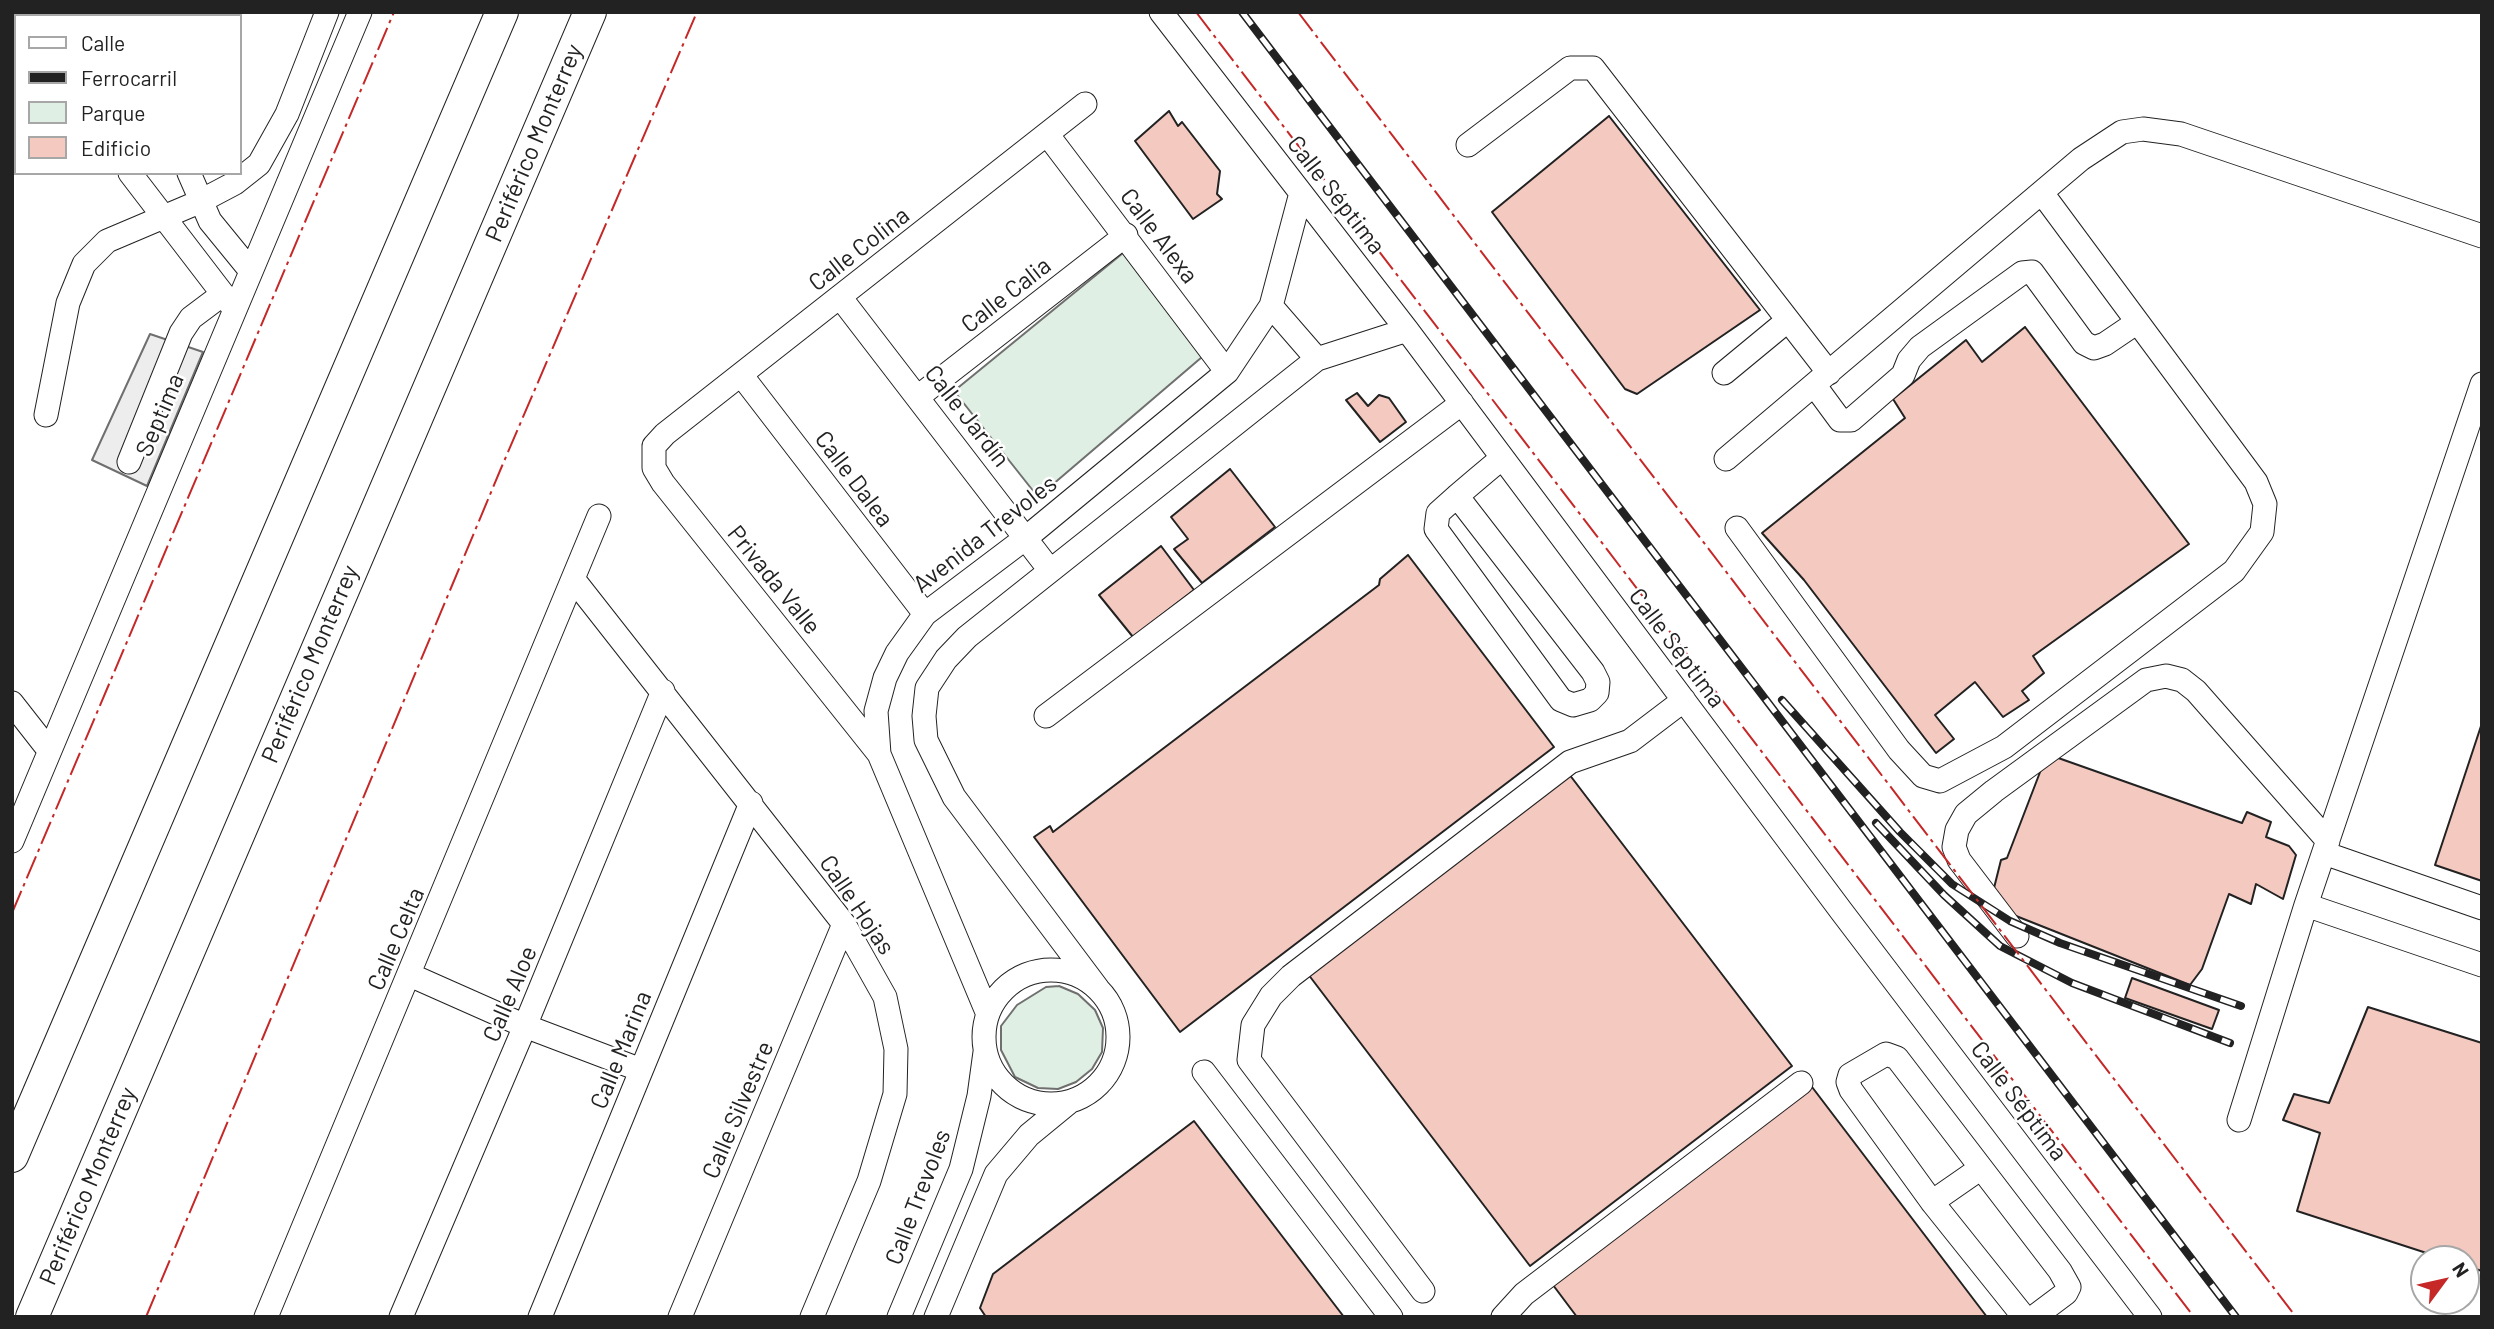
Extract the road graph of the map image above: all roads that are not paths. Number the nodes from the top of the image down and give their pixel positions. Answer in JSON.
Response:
{"nodes":[{"id":1,"x":327,"y":12,"type":"edge"},
{"id":2,"x":359,"y":12,"type":"edge"},
{"id":3,"x":502,"y":12,"type":"edge"},
{"id":4,"x":590,"y":12,"type":"edge"},
{"id":5,"x":1161,"y":12,"type":"edge"},
{"id":6,"x":1085,"y":103,"type":"dead end"},
{"id":7,"x":1047,"y":134,"type":"junction"},
{"id":8,"x":1468,"y":145,"type":"dead end"},
{"id":9,"x":132,"y":175,"type":"edge"},
{"id":10,"x":190,"y":175,"type":"edge"},
{"id":11,"x":1301,"y":193,"type":"junction"},
{"id":12,"x":2042,"y":193,"type":"junction"},
{"id":13,"x":199,"y":202,"type":"junction"},
{"id":14,"x":164,"y":218,"type":"junction"},
{"id":15,"x":1126,"y":235,"type":"junction"},
{"id":16,"x":2482,"y":236,"type":"edge"},
{"id":17,"x":250,"y":270,"type":"junction"},
{"id":18,"x":840,"y":297,"type":"junction"},
{"id":19,"x":228,"y":302,"type":"junction"},
{"id":20,"x":1271,"y":306,"type":"junction"},
{"id":21,"x":1787,"y":321,"type":"junction"},
{"id":22,"x":2136,"y":323,"type":"junction"},
{"id":23,"x":1407,"y":330,"type":"junction"},
{"id":24,"x":1317,"y":359,"type":"junction"},
{"id":25,"x":1227,"y":372,"type":"junction"},
{"id":26,"x":1724,"y":373,"type":"dead end"},
{"id":27,"x":742,"y":376,"type":"junction"},
{"id":28,"x":1822,"y":380,"type":"junction"},
{"id":29,"x":2482,"y":384,"type":"edge"},
{"id":30,"x":919,"y":396,"type":"junction"},
{"id":31,"x":1462,"y":403,"type":"junction"},
{"id":32,"x":46,"y":415,"type":"dead end"},
{"id":33,"x":665,"y":434,"type":"joint"},
{"id":34,"x":1503,"y":458,"type":"junction"},
{"id":35,"x":1726,"y":459,"type":"dead end"},
{"id":36,"x":129,"y":462,"type":"dead end"},
{"id":37,"x":1457,"y":496,"type":"junction"},
{"id":38,"x":599,"y":516,"type":"dead end"},
{"id":39,"x":1737,"y":528,"type":"dead end"},
{"id":40,"x":1027,"y":537,"type":"junction"},
{"id":41,"x":1049,"y":569,"type":"junction"},
{"id":42,"x":574,"y":580,"type":"junction"},
{"id":43,"x":925,"y":614,"type":"junction"},
{"id":44,"x":663,"y":691,"type":"junction"},
{"id":45,"x":1684,"y":700,"type":"junction"},
{"id":46,"x":12,"y":703,"type":"edge"},
{"id":47,"x":1046,"y":716,"type":"dead end"},
{"id":48,"x":48,"y":749,"type":"junction"},
{"id":49,"x":880,"y":754,"type":"junction"},
{"id":50,"x":751,"y":803,"type":"junction"},
{"id":51,"x":12,"y":841,"type":"edge"},
{"id":52,"x":2326,"y":847,"type":"junction"},
{"id":53,"x":2306,"y":905,"type":"junction"},
{"id":54,"x":2482,"y":908,"type":"edge"},
{"id":55,"x":844,"y":924,"type":"junction"},
{"id":56,"x":2017,"y":936,"type":"dead end"},
{"id":57,"x":2482,"y":965,"type":"edge"},
{"id":58,"x":410,"y":975,"type":"junction"},
{"id":59,"x":1098,"y":989,"type":"junction"},
{"id":60,"x":987,"y":1012,"type":"junction"},
{"id":61,"x":526,"y":1026,"type":"junction"},
{"id":62,"x":985,"y":1052,"type":"junction"},
{"id":63,"x":641,"y":1070,"type":"junction"},
{"id":64,"x":1204,"y":1072,"type":"dead end"},
{"id":65,"x":1801,"y":1083,"type":"dead end"},
{"id":66,"x":1068,"y":1103,"type":"junction"},
{"id":67,"x":2239,"y":1120,"type":"dead end"},
{"id":68,"x":12,"y":1156,"type":"edge"},
{"id":69,"x":1981,"y":1168,"type":"junction"},
{"id":70,"x":1932,"y":1202,"type":"junction"},
{"id":71,"x":1423,"y":1291,"type":"dead end"},
{"id":72,"x":549,"y":1314,"type":"edge"},
{"id":73,"x":32,"y":1317,"type":"edge"},
{"id":74,"x":266,"y":1317,"type":"edge"},
{"id":75,"x":401,"y":1317,"type":"edge"},
{"id":76,"x":680,"y":1317,"type":"edge"},
{"id":77,"x":812,"y":1317,"type":"edge"},
{"id":78,"x":899,"y":1317,"type":"edge"},
{"id":79,"x":936,"y":1317,"type":"edge"},
{"id":80,"x":1391,"y":1317,"type":"edge"},
{"id":81,"x":1503,"y":1317,"type":"edge"},
{"id":82,"x":2024,"y":1317,"type":"edge"},
{"id":83,"x":2034,"y":1317,"type":"edge"},
{"id":84,"x":2150,"y":1317,"type":"edge"}],
"edges":[{"from":1,"to":13,"type":"street"},
{"from":2,"to":17,"type":"street","name":"Septima"},
{"from":3,"to":68,"type":"highway"},
{"from":4,"to":73,"type":"highway","name":"Periférico Monterrey"},
{"from":5,"to":11,"type":"street","name":"Calle Séptima"},
{"from":6,"to":7,"type":"street","name":"Calle Colina"},
{"from":7,"to":15,"type":"street","name":"Calle Alexa"},
{"from":7,"to":18,"type":"street","name":"Calle Colina"},
{"from":8,"to":21,"type":"street"},
{"from":9,"to":14,"type":"street"},
{"from":10,"to":13,"type":"street"},
{"from":11,"to":20,"type":"street","name":"Avenida Trevoles"},
{"from":11,"to":23,"type":"street","name":"Calle Séptima"},
{"from":12,"to":16,"type":"street"},
{"from":12,"to":22,"type":"street"},
{"from":12,"to":28,"type":"street"},
{"from":13,"to":14,"type":"street"},
{"from":13,"to":17,"type":"street"},
{"from":14,"to":19,"type":"street"},
{"from":14,"to":32,"type":"street"},
{"from":15,"to":25,"type":"street","name":"Calle Alexa"},
{"from":15,"to":30,"type":"street","name":"Calle Calia"},
{"from":17,"to":19,"type":"street","name":"Septima"},
{"from":18,"to":27,"type":"street","name":"Calle Colina"},
{"from":18,"to":30,"type":"street","name":"Calle Jardín"},
{"from":19,"to":36,"type":"street"},
{"from":19,"to":48,"type":"street","name":"Septima"},
{"from":20,"to":24,"type":"street"},
{"from":20,"to":25,"type":"street","name":"Avenida Trevoles"},
{"from":21,"to":26,"type":"street"},
{"from":21,"to":28,"type":"street"},
{"from":22,"to":28,"type":"street"},
{"from":22,"to":39,"type":"street"},
{"from":23,"to":24,"type":"street"},
{"from":23,"to":31,"type":"street","name":"Calle Séptima"},
{"from":24,"to":41,"type":"street"},
{"from":25,"to":40,"type":"street","name":"Avenida Trevoles"},
{"from":27,"to":33,"type":"street","name":"Calle Colina"},
{"from":27,"to":43,"type":"street","name":"Calle Dalea"},
{"from":28,"to":35,"type":"street"},
{"from":29,"to":52,"type":"street"},
{"from":30,"to":40,"type":"street","name":"Calle Jardín"},
{"from":31,"to":34,"type":"street","name":"Calle Séptima"},
{"from":31,"to":47,"type":"street"},
{"from":33,"to":49,"type":"street","name":"Privada Valle"},
{"from":34,"to":37,"type":"street"},
{"from":34,"to":45,"type":"street","name":"Calle Séptima"},
{"from":37,"to":37,"type":"street"},
{"from":38,"to":42,"type":"street","name":"Calle Celta"},
{"from":40,"to":41,"type":"street","name":"Calle Jardín"},
{"from":40,"to":43,"type":"street","name":"Avenida Trevoles"},
{"from":41,"to":59,"type":"street"},
{"from":42,"to":44,"type":"street","name":"Calle Hojas"},
{"from":42,"to":58,"type":"street","name":"Calle Celta"},
{"from":43,"to":49,"type":"street","name":"Avenida Trevoles"},
{"from":44,"to":50,"type":"street","name":"Calle Hojas"},
{"from":44,"to":61,"type":"street","name":"Calle Aloe"},
{"from":45,"to":71,"type":"street"},
{"from":45,"to":84,"type":"street","name":"Calle Séptima"},
{"from":46,"to":48,"type":"street"},
{"from":48,"to":51,"type":"street","name":"Septima"},
{"from":49,"to":60,"type":"street","name":"Avenida Trevoles"},
{"from":50,"to":55,"type":"street","name":"Calle Hojas"},
{"from":50,"to":63,"type":"street","name":"Calle Marina"},
{"from":52,"to":53,"type":"street"},
{"from":52,"to":54,"type":"street"},
{"from":52,"to":56,"type":"street"},
{"from":53,"to":57,"type":"street"},
{"from":53,"to":67,"type":"street"},
{"from":55,"to":76,"type":"street","name":"Calle Silvestre"},
{"from":55,"to":77,"type":"street","name":"Calle Hojas"},
{"from":58,"to":61,"type":"street"},
{"from":58,"to":74,"type":"street","name":"Calle Celta"},
{"from":59,"to":60,"type":"street"},
{"from":59,"to":66,"type":"street"},
{"from":60,"to":62,"type":"street"},
{"from":61,"to":63,"type":"street"},
{"from":61,"to":75,"type":"street","name":"Calle Aloe"},
{"from":62,"to":66,"type":"street"},
{"from":62,"to":78,"type":"street","name":"Calle Trevoles"},
{"from":63,"to":72,"type":"street","name":"Calle Marina"},
{"from":64,"to":80,"type":"street"},
{"from":65,"to":81,"type":"street"},
{"from":66,"to":79,"type":"street"},
{"from":69,"to":70,"type":"street"},
{"from":69,"to":70,"type":"street"},
{"from":69,"to":83,"type":"street"},
{"from":70,"to":82,"type":"street"}]}
